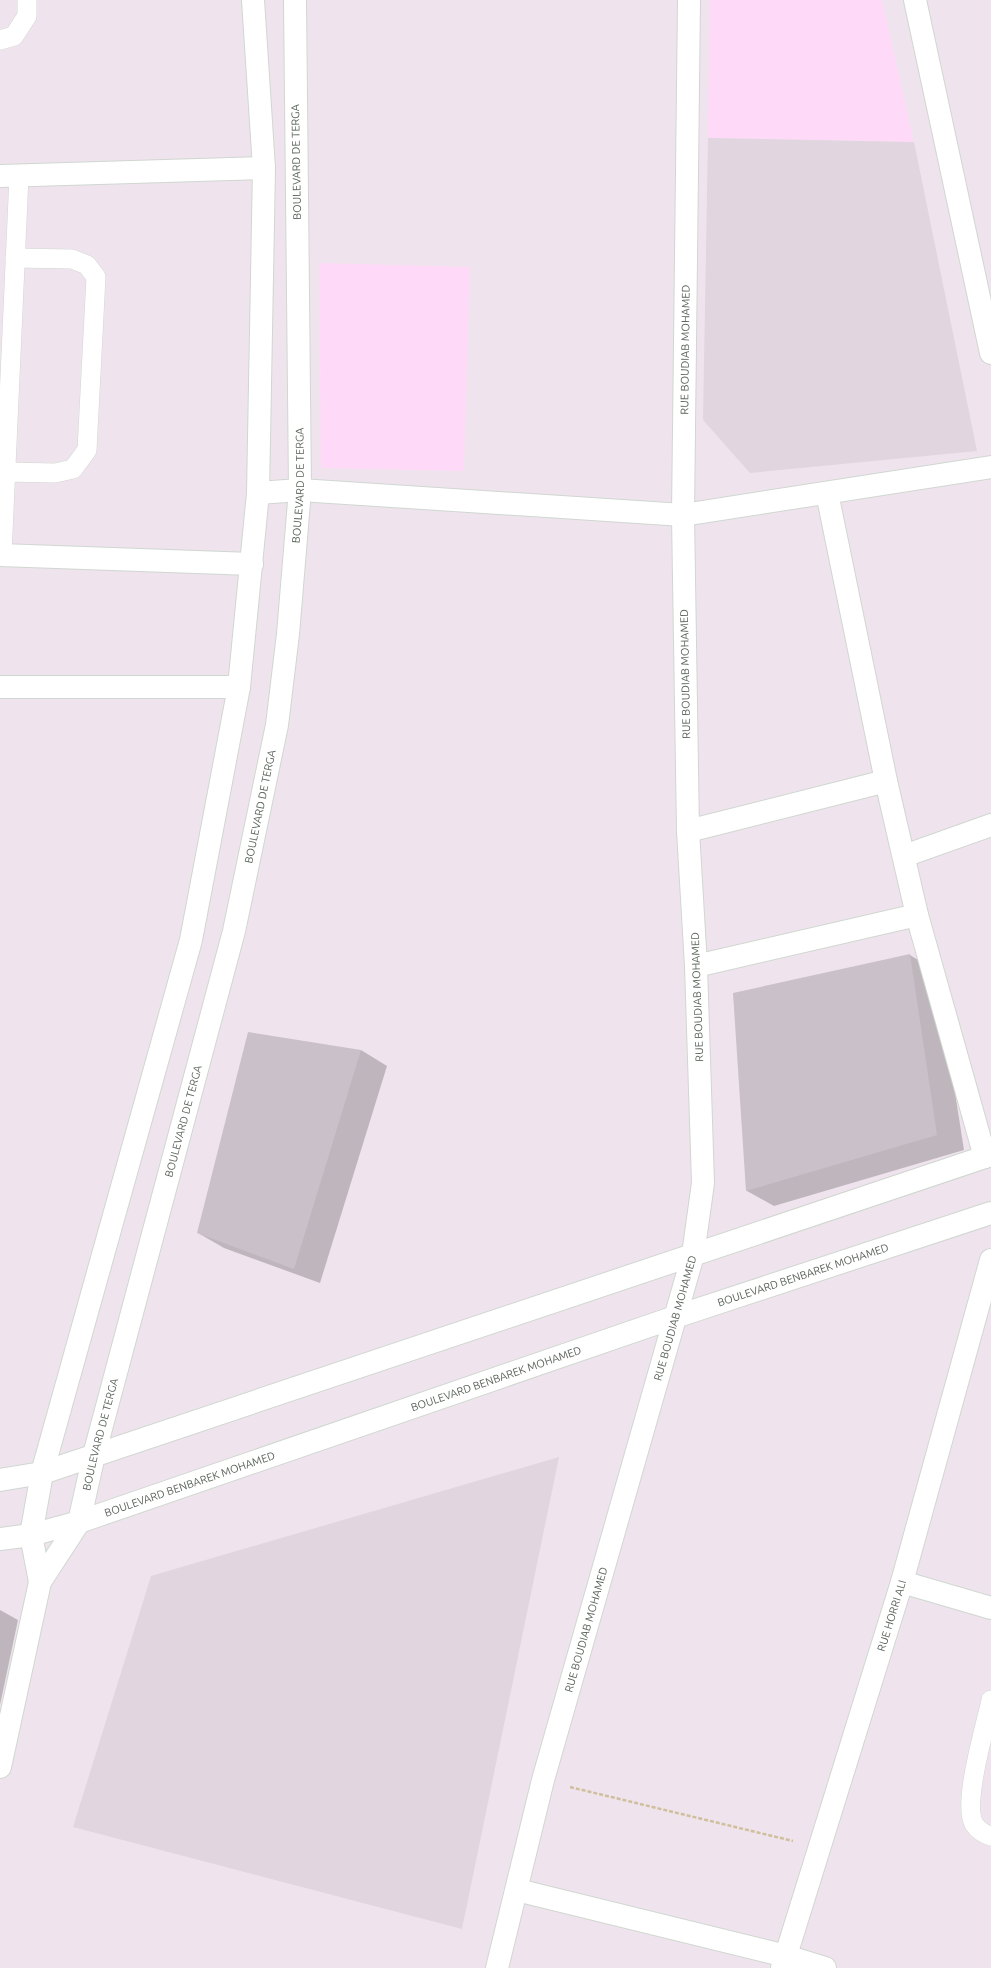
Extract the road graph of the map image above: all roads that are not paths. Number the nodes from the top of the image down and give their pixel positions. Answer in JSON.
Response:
{"nodes":[{"id":1,"x":27,"y":0,"type":"edge"},
{"id":2,"x":254,"y":0,"type":"edge"},
{"id":3,"x":295,"y":0,"type":"edge"},
{"id":4,"x":689,"y":0,"type":"edge"},
{"id":5,"x":915,"y":0,"type":"edge"},
{"id":6,"x":0,"y":40,"type":"edge"},
{"id":7,"x":264,"y":168,"type":"junction"},
{"id":8,"x":9,"y":176,"type":"edge"},
{"id":9,"x":15,"y":258,"type":"junction"},
{"id":10,"x":991,"y":353,"type":"edge"},
{"id":11,"x":991,"y":467,"type":"edge"},
{"id":12,"x":6,"y":472,"type":"junction"},
{"id":13,"x":300,"y":490,"type":"junction"},
{"id":14,"x":258,"y":493,"type":"junction"},
{"id":15,"x":827,"y":493,"type":"junction"},
{"id":16,"x":683,"y":515,"type":"junction"},
{"id":17,"x":1,"y":555,"type":"edge"},
{"id":18,"x":252,"y":564,"type":"junction"},
{"id":19,"x":0,"y":687,"type":"edge"},
{"id":20,"x":239,"y":687,"type":"junction"},
{"id":21,"x":886,"y":781,"type":"junction"},
{"id":22,"x":991,"y":825,"type":"edge"},
{"id":23,"x":688,"y":831,"type":"junction"},
{"id":24,"x":904,"y":856,"type":"junction"},
{"id":25,"x":917,"y":916,"type":"junction"},
{"id":26,"x":696,"y":966,"type":"junction"},
{"id":27,"x":988,"y":1156,"type":"edge"},
{"id":28,"x":991,"y":1213,"type":"edge"},
{"id":29,"x":692,"y":1255,"type":"junction"},
{"id":30,"x":991,"y":1260,"type":"edge"},
{"id":31,"x":675,"y":1317,"type":"junction"},
{"id":32,"x":94,"y":1455,"type":"junction"},
{"id":33,"x":42,"y":1473,"type":"junction"},
{"id":34,"x":0,"y":1480,"type":"edge"},
{"id":35,"x":80,"y":1522,"type":"junction"},
{"id":36,"x":31,"y":1535,"type":"junction"},
{"id":37,"x":0,"y":1539,"type":"edge"},
{"id":38,"x":40,"y":1582,"type":"junction"},
{"id":39,"x":902,"y":1582,"type":"junction"},
{"id":40,"x":991,"y":1608,"type":"edge"},
{"id":41,"x":991,"y":1700,"type":"edge"},
{"id":42,"x":0,"y":1767,"type":"edge"},
{"id":43,"x":991,"y":1836,"type":"edge"},
{"id":44,"x":517,"y":1890,"type":"junction"},
{"id":45,"x":784,"y":1962,"type":"edge"},
{"id":46,"x":498,"y":1968,"type":"edge"},
{"id":47,"x":824,"y":1968,"type":"edge"}],
"edges":[{"from":1,"to":6,"type":"lane"},
{"from":2,"to":7,"type":"street","name":"BOULEVARD DE TERGA"},
{"from":3,"to":13,"type":"street","name":"BOULEVARD DE TERGA"},
{"from":4,"to":16,"type":"street","name":"RUE BOUDIAB MOHAMED"},
{"from":5,"to":10,"type":"street"},
{"from":7,"to":8,"type":"street"},
{"from":7,"to":14,"type":"street","name":"BOULEVARD DE TERGA"},
{"from":8,"to":9,"type":"lane"},
{"from":9,"to":12,"type":"lane"},
{"from":9,"to":12,"type":"lane"},
{"from":11,"to":15,"type":"street"},
{"from":12,"to":17,"type":"lane"},
{"from":13,"to":14,"type":"street"},
{"from":13,"to":16,"type":"street"},
{"from":13,"to":32,"type":"street","name":"BOULEVARD DE TERGA"},
{"from":14,"to":18,"type":"street","name":"BOULEVARD DE TERGA"},
{"from":15,"to":16,"type":"street"},
{"from":15,"to":21,"type":"street"},
{"from":16,"to":23,"type":"street","name":"RUE BOUDIAB MOHAMED"},
{"from":17,"to":18,"type":"street"},
{"from":18,"to":20,"type":"street","name":"BOULEVARD DE TERGA"},
{"from":19,"to":20,"type":"street"},
{"from":20,"to":33,"type":"street","name":"BOULEVARD DE TERGA"},
{"from":21,"to":23,"type":"street"},
{"from":21,"to":24,"type":"street"},
{"from":22,"to":24,"type":"street"},
{"from":23,"to":26,"type":"street","name":"RUE BOUDIAB MOHAMED"},
{"from":24,"to":25,"type":"street"},
{"from":25,"to":26,"type":"street"},
{"from":25,"to":27,"type":"street"},
{"from":26,"to":29,"type":"street","name":"RUE BOUDIAB MOHAMED"},
{"from":27,"to":29,"type":"street"},
{"from":28,"to":31,"type":"street","name":"BOULEVARD BENBAREK MOHAMED"},
{"from":29,"to":31,"type":"street","name":"RUE BOUDIAB MOHAMED"},
{"from":29,"to":32,"type":"street"},
{"from":30,"to":39,"type":"street","name":"RUE HORRI ALI"},
{"from":31,"to":35,"type":"street","name":"BOULEVARD BENBAREK MOHAMED"},
{"from":31,"to":44,"type":"street","name":"RUE BOUDIAB MOHAMED"},
{"from":32,"to":33,"type":"street"},
{"from":32,"to":35,"type":"street","name":"BOULEVARD DE TERGA"},
{"from":33,"to":34,"type":"street"},
{"from":33,"to":36,"type":"street","name":"BOULEVARD DE TERGA"},
{"from":35,"to":36,"type":"street","name":"BOULEVARD BENBAREK MOHAMED"},
{"from":35,"to":38,"type":"street","name":"BOULEVARD DE TERGA"},
{"from":36,"to":37,"type":"street","name":"BOULEVARD BENBAREK MOHAMED"},
{"from":36,"to":38,"type":"street","name":"BOULEVARD DE TERGA"},
{"from":38,"to":42,"type":"street","name":"BOULEVARD DE TERGA"},
{"from":39,"to":40,"type":"street"},
{"from":39,"to":45,"type":"street","name":"RUE HORRI ALI"},
{"from":41,"to":43,"type":"lane"},
{"from":44,"to":45,"type":"street"},
{"from":44,"to":46,"type":"street","name":"RUE BOUDIAB MOHAMED"},
{"from":45,"to":47,"type":"street"}]}
